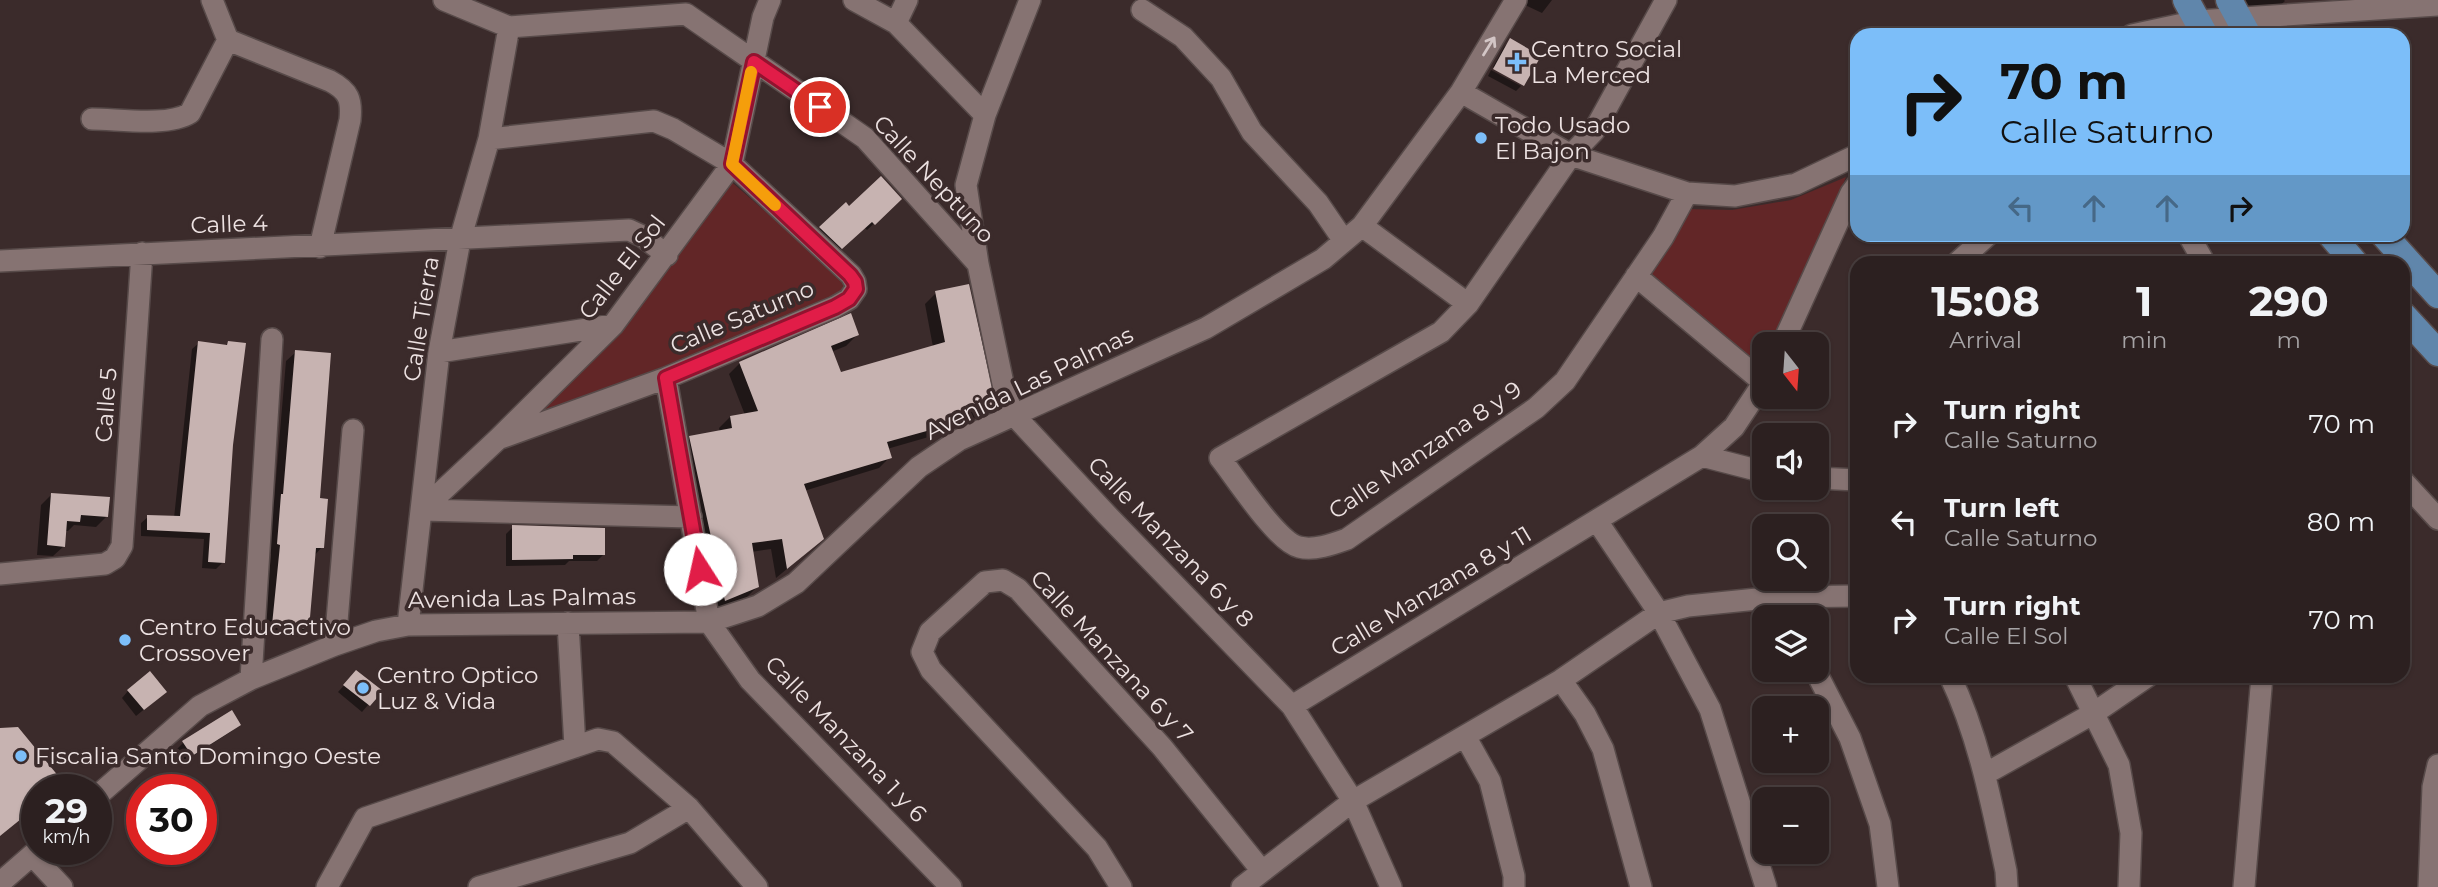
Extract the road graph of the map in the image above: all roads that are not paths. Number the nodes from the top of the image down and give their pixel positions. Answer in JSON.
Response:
{"nodes":[{"id":1,"x":212,"y":0,"type":"edge"},
{"id":2,"x":444,"y":0,"type":"edge"},
{"id":3,"x":770,"y":0,"type":"edge"},
{"id":4,"x":853,"y":0,"type":"edge"},
{"id":5,"x":907,"y":0,"type":"edge"},
{"id":6,"x":1030,"y":0,"type":"edge"},
{"id":7,"x":1516,"y":0,"type":"edge"},
{"id":8,"x":1665,"y":0,"type":"edge"},
{"id":9,"x":2438,"y":5,"type":"edge"},
{"id":10,"x":1142,"y":10,"type":"dead end"},
{"id":11,"x":2238,"y":18,"type":"edge"},
{"id":12,"x":2196,"y":19,"type":"edge"},
{"id":13,"x":896,"y":23,"type":"junction"},
{"id":14,"x":509,"y":27,"type":"junction"},
{"id":15,"x":2160,"y":28,"type":"edge"},
{"id":16,"x":228,"y":40,"type":"junction"},
{"id":17,"x":754,"y":62,"type":"junction"},
{"id":18,"x":1461,"y":92,"type":"junction"},
{"id":19,"x":985,"y":116,"type":"junction"},
{"id":20,"x":92,"y":119,"type":"dead end"},
{"id":21,"x":489,"y":139,"type":"junction"},
{"id":22,"x":1571,"y":155,"type":"junction"},
{"id":23,"x":1850,"y":158,"type":"edge"},
{"id":24,"x":732,"y":164,"type":"junction"},
{"id":25,"x":1687,"y":192,"type":"junction"},
{"id":26,"x":1850,"y":195,"type":"edge"},
{"id":27,"x":1362,"y":226,"type":"junction"},
{"id":28,"x":460,"y":240,"type":"junction"},
{"id":29,"x":1344,"y":241,"type":"junction"},
{"id":30,"x":1980,"y":242,"type":"edge"},
{"id":31,"x":2337,"y":242,"type":"edge"},
{"id":32,"x":2390,"y":242,"type":"edge"},
{"id":33,"x":320,"y":247,"type":"junction"},
{"id":34,"x":142,"y":253,"type":"junction"},
{"id":35,"x":667,"y":255,"type":"junction"},
{"id":36,"x":1965,"y":256,"type":"edge"},
{"id":37,"x":2349,"y":256,"type":"edge"},
{"id":38,"x":2403,"y":256,"type":"edge"},
{"id":39,"x":0,"y":261,"type":"edge"},
{"id":40,"x":978,"y":264,"type":"junction"},
{"id":41,"x":2410,"y":264,"type":"edge"},
{"id":42,"x":1636,"y":276,"type":"junction"},
{"id":43,"x":2438,"y":295,"type":"edge"},
{"id":44,"x":1468,"y":304,"type":"junction"},
{"id":45,"x":2410,"y":323,"type":"edge"},
{"id":46,"x":613,"y":325,"type":"junction"},
{"id":47,"x":1788,"y":332,"type":"edge"},
{"id":48,"x":272,"y":339,"type":"dead end"},
{"id":49,"x":439,"y":352,"type":"junction"},
{"id":50,"x":2438,"y":353,"type":"edge"},
{"id":51,"x":1752,"y":372,"type":"edge"},
{"id":52,"x":666,"y":378,"type":"junction"},
{"id":53,"x":1752,"y":400,"type":"edge"},
{"id":54,"x":1013,"y":414,"type":"junction"},
{"id":55,"x":353,"y":430,"type":"dead end"},
{"id":56,"x":498,"y":439,"type":"junction"},
{"id":57,"x":1702,"y":456,"type":"junction"},
{"id":58,"x":1752,"y":469,"type":"edge"},
{"id":59,"x":1829,"y":479,"type":"edge"},
{"id":60,"x":1850,"y":480,"type":"edge"},
{"id":61,"x":2410,"y":489,"type":"edge"},
{"id":62,"x":422,"y":510,"type":"junction"},
{"id":63,"x":691,"y":517,"type":"junction"},
{"id":64,"x":2438,"y":519,"type":"edge"},
{"id":65,"x":1597,"y":521,"type":"junction"},
{"id":66,"x":0,"y":574,"type":"edge"},
{"id":67,"x":1850,"y":596,"type":"edge"},
{"id":68,"x":1777,"y":597,"type":"junction"},
{"id":69,"x":1781,"y":605,"type":"edge"},
{"id":70,"x":1659,"y":613,"type":"junction"},
{"id":71,"x":709,"y":622,"type":"junction"},
{"id":72,"x":568,"y":623,"type":"junction"},
{"id":73,"x":408,"y":625,"type":"junction"},
{"id":74,"x":335,"y":645,"type":"junction"},
{"id":75,"x":251,"y":678,"type":"junction"},
{"id":76,"x":1562,"y":680,"type":"junction"},
{"id":77,"x":1821,"y":682,"type":"edge"},
{"id":78,"x":1953,"y":683,"type":"edge"},
{"id":79,"x":2079,"y":683,"type":"edge"},
{"id":80,"x":2138,"y":683,"type":"edge"},
{"id":81,"x":2261,"y":683,"type":"edge"},
{"id":82,"x":1293,"y":706,"type":"junction"},
{"id":83,"x":2094,"y":713,"type":"junction"},
{"id":84,"x":1465,"y":736,"type":"junction"},
{"id":85,"x":575,"y":747,"type":"junction"},
{"id":86,"x":2438,"y":765,"type":"edge"},
{"id":87,"x":1985,"y":774,"type":"junction"},
{"id":88,"x":112,"y":783,"type":"edge"},
{"id":89,"x":1353,"y":801,"type":"junction"},
{"id":90,"x":689,"y":808,"type":"junction"},
{"id":91,"x":21,"y":865,"type":"edge"},
{"id":92,"x":45,"y":865,"type":"edge"},
{"id":93,"x":1262,"y":871,"type":"junction"},
{"id":94,"x":0,"y":883,"type":"edge"},
{"id":95,"x":61,"y":887,"type":"edge"},
{"id":96,"x":327,"y":887,"type":"edge"},
{"id":97,"x":479,"y":887,"type":"edge"},
{"id":98,"x":757,"y":887,"type":"edge"},
{"id":99,"x":951,"y":887,"type":"edge"},
{"id":100,"x":1121,"y":887,"type":"edge"},
{"id":101,"x":1242,"y":887,"type":"edge"},
{"id":102,"x":1391,"y":887,"type":"edge"},
{"id":103,"x":1514,"y":887,"type":"edge"},
{"id":104,"x":1641,"y":887,"type":"edge"},
{"id":105,"x":1766,"y":887,"type":"edge"},
{"id":106,"x":1888,"y":887,"type":"edge"},
{"id":107,"x":2007,"y":887,"type":"edge"},
{"id":108,"x":2129,"y":887,"type":"edge"},
{"id":109,"x":2244,"y":887,"type":"edge"},
{"id":110,"x":2429,"y":887,"type":"edge"}],
"edges":[{"from":1,"to":16,"type":"street"},
{"from":2,"to":14,"type":"street","name":"Calle Neptuno"},
{"from":3,"to":17,"type":"street","name":"Calle El Sol"},
{"from":4,"to":13,"type":"street"},
{"from":5,"to":13,"type":"street"},
{"from":6,"to":19,"type":"street"},
{"from":18,"to":7,"type":"street","name":"Avenida Las Palmas","one_way":true},
{"from":8,"to":22,"type":"street"},
{"from":9,"to":11,"type":"street"},
{"from":10,"to":29,"type":"street"},
{"from":11,"to":12,"type":"street"},
{"from":12,"to":15,"type":"street"},
{"from":13,"to":19,"type":"street"},
{"from":14,"to":17,"type":"street","name":"Calle Neptuno"},
{"from":14,"to":21,"type":"street","name":"Calle Tierra"},
{"from":16,"to":20,"type":"street"},
{"from":16,"to":33,"type":"street"},
{"from":17,"to":24,"type":"street","name":"Calle El Sol"},
{"from":17,"to":40,"type":"street","name":"Calle Neptuno"},
{"from":18,"to":22,"type":"street"},
{"from":18,"to":27,"type":"street","name":"Avenida Las Palmas"},
{"from":19,"to":40,"type":"street"},
{"from":21,"to":24,"type":"street","name":"Calle Saturno"},
{"from":21,"to":28,"type":"street","name":"Calle Tierra"},
{"from":22,"to":25,"type":"street"},
{"from":22,"to":44,"type":"street"},
{"from":23,"to":25,"type":"street"},
{"from":24,"to":35,"type":"street","name":"Calle El Sol"},
{"from":24,"to":52,"type":"street","name":"Calle Saturno"},
{"from":25,"to":42,"type":"street"},
{"from":26,"to":47,"type":"street"},
{"from":27,"to":29,"type":"street","name":"Avenida Las Palmas"},
{"from":27,"to":44,"type":"street"},
{"from":28,"to":33,"type":"street","name":"Calle 4"},
{"from":28,"to":35,"type":"street","name":"Calle 4"},
{"from":28,"to":49,"type":"street","name":"Calle Tierra"},
{"from":29,"to":54,"type":"street","name":"Avenida Las Palmas"},
{"from":30,"to":36,"type":"street"},
{"from":31,"to":37,"type":"main road"},
{"from":32,"to":38,"type":"main road"},
{"from":33,"to":34,"type":"street","name":"Calle 4"},
{"from":34,"to":39,"type":"street","name":"Calle 4"},
{"from":34,"to":66,"type":"street","name":"Calle 5"},
{"from":35,"to":46,"type":"street","name":"Calle El Sol"},
{"from":40,"to":54,"type":"street","name":"Calle Neptuno"},
{"from":41,"to":43,"type":"main road"},
{"from":42,"to":44,"type":"street","name":"Calle Manzana 8 y 9"},
{"from":42,"to":51,"type":"street"},
{"from":45,"to":50,"type":"main road"},
{"from":46,"to":49,"type":"street"},
{"from":46,"to":56,"type":"street","name":"Calle El Sol"},
{"from":48,"to":75,"type":"street"},
{"from":49,"to":62,"type":"street","name":"Calle Tierra"},
{"from":52,"to":56,"type":"street"},
{"from":52,"to":63,"type":"street","name":"Calle Saturno"},
{"from":53,"to":57,"type":"street","name":"Calle Manzana 8 y 11"},
{"from":54,"to":71,"type":"street","name":"Avenida Las Palmas"},
{"from":54,"to":82,"type":"street","name":"Calle Manzana 6 y 8"},
{"from":55,"to":74,"type":"street"},
{"from":56,"to":62,"type":"street","name":"Calle El Sol"},
{"from":57,"to":58,"type":"street"},
{"from":57,"to":65,"type":"street","name":"Calle Manzana 8 y 11"},
{"from":59,"to":60,"type":"street"},
{"from":61,"to":64,"type":"street"},
{"from":62,"to":63,"type":"street"},
{"from":62,"to":73,"type":"street","name":"Calle Tierra"},
{"from":63,"to":71,"type":"street","name":"Calle Saturno"},
{"from":65,"to":70,"type":"street"},
{"from":65,"to":82,"type":"street","name":"Calle Manzana 8 y 11"},
{"from":67,"to":68,"type":"street"},
{"from":68,"to":69,"type":"street"},
{"from":68,"to":70,"type":"street"},
{"from":70,"to":76,"type":"street"},
{"from":70,"to":105,"type":"street"},
{"from":71,"to":72,"type":"street","name":"Avenida Las Palmas"},
{"from":71,"to":99,"type":"street","name":"Calle Manzana 1 y 6"},
{"from":72,"to":73,"type":"street","name":"Avenida Las Palmas"},
{"from":72,"to":85,"type":"street"},
{"from":73,"to":74,"type":"street","name":"Avenida Las Palmas"},
{"from":74,"to":75,"type":"street","name":"Avenida Las Palmas"},
{"from":75,"to":88,"type":"street","name":"Avenida Las Palmas"},
{"from":76,"to":84,"type":"street"},
{"from":76,"to":104,"type":"street"},
{"from":77,"to":106,"type":"street"},
{"from":78,"to":87,"type":"street"},
{"from":79,"to":83,"type":"street"},
{"from":80,"to":83,"type":"street"},
{"from":81,"to":109,"type":"street"},
{"from":82,"to":89,"type":"street","name":"Calle Manzana 6 y 8"},
{"from":83,"to":87,"type":"street"},
{"from":83,"to":108,"type":"street"},
{"from":84,"to":89,"type":"street"},
{"from":84,"to":103,"type":"street"},
{"from":85,"to":90,"type":"street"},
{"from":85,"to":96,"type":"street"},
{"from":86,"to":110,"type":"street"},
{"from":87,"to":107,"type":"street"},
{"from":89,"to":93,"type":"street"},
{"from":89,"to":102,"type":"street","name":"Calle Manzana 6 y 8"},
{"from":90,"to":97,"type":"street"},
{"from":90,"to":98,"type":"street"},
{"from":91,"to":94,"type":"street"},
{"from":92,"to":95,"type":"street"},
{"from":93,"to":100,"type":"street","name":"Calle Manzana 6 y 7"},
{"from":93,"to":101,"type":"street"}]}
